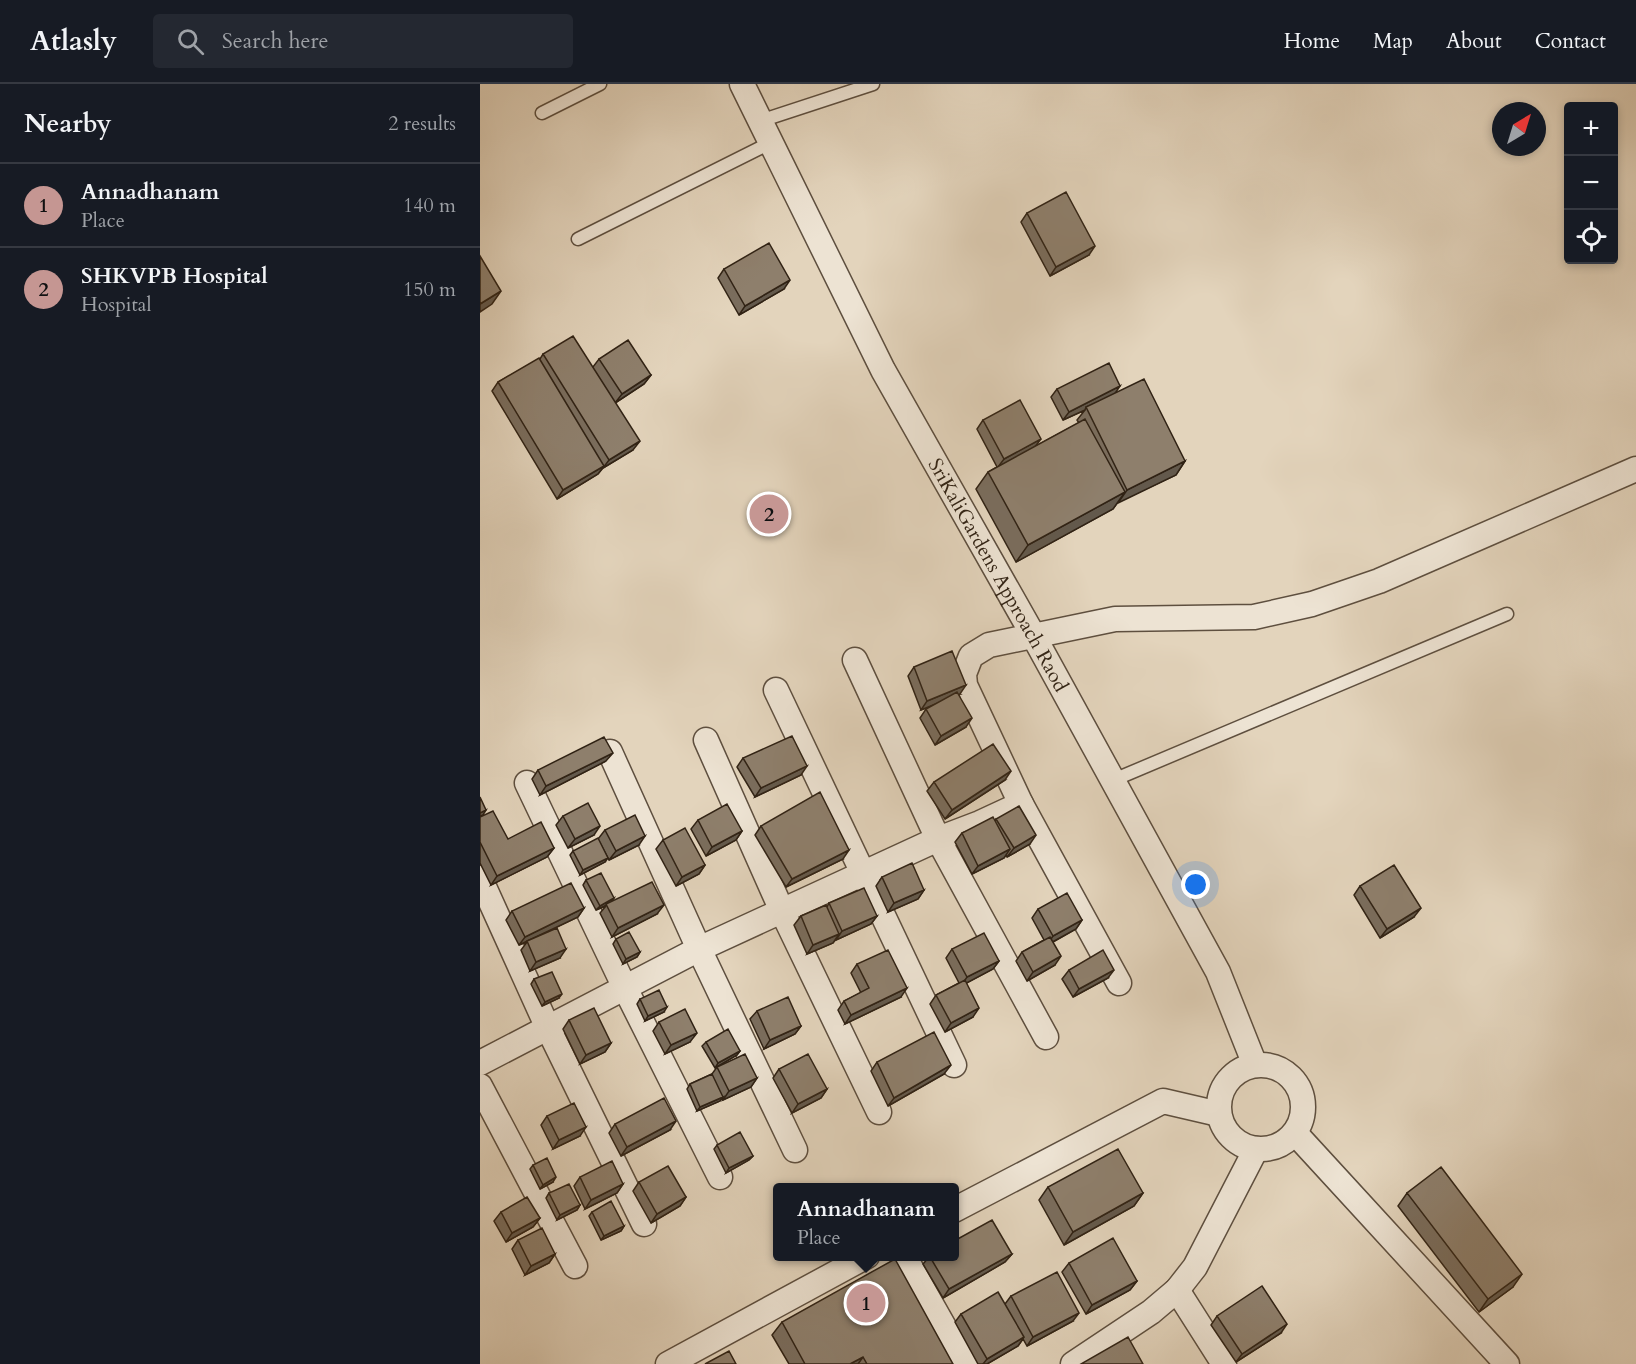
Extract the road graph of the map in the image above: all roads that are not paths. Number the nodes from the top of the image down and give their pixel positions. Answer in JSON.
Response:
{"nodes":[{"id":1,"x":600,"y":84,"type":"edge"},
{"id":2,"x":742,"y":84,"type":"edge"},
{"id":3,"x":873,"y":84,"type":"edge"},
{"id":4,"x":542,"y":113,"type":"dead end"},
{"id":5,"x":765,"y":132,"type":"junction"},
{"id":6,"x":578,"y":239,"type":"dead end"},
{"id":7,"x":1636,"y":469,"type":"edge"},
{"id":8,"x":1507,"y":614,"type":"dead end"},
{"id":9,"x":1033,"y":635,"type":"junction"},
{"id":10,"x":855,"y":660,"type":"dead end"},
{"id":11,"x":776,"y":690,"type":"dead end"},
{"id":12,"x":706,"y":740,"type":"dead end"},
{"id":13,"x":610,"y":752,"type":"edge"},
{"id":14,"x":1111,"y":780,"type":"junction"},
{"id":15,"x":527,"y":783,"type":"dead end"},
{"id":16,"x":1021,"y":804,"type":"junction"},
{"id":17,"x":938,"y":839,"type":"junction"},
{"id":18,"x":862,"y":873,"type":"junction"},
{"id":19,"x":480,"y":878,"type":"edge"},
{"id":20,"x":782,"y":911,"type":"junction"},
{"id":21,"x":699,"y":949,"type":"junction"},
{"id":22,"x":1119,"y":983,"type":"dead end"},
{"id":23,"x":625,"y":988,"type":"junction"},
{"id":24,"x":547,"y":1026,"type":"junction"},
{"id":25,"x":1046,"y":1037,"type":"dead end"},
{"id":26,"x":480,"y":1063,"type":"edge"},
{"id":27,"x":954,"y":1065,"type":"dead end"},
{"id":28,"x":1255,"y":1065,"type":"junction"},
{"id":29,"x":480,"y":1086,"type":"edge"},
{"id":30,"x":879,"y":1112,"type":"dead end"},
{"id":31,"x":1219,"y":1114,"type":"junction"},
{"id":32,"x":1295,"y":1133,"type":"junction"},
{"id":33,"x":1256,"y":1149,"type":"junction"},
{"id":34,"x":795,"y":1150,"type":"dead end"},
{"id":35,"x":720,"y":1177,"type":"dead end"},
{"id":36,"x":959,"y":1207,"type":"edge"},
{"id":37,"x":644,"y":1224,"type":"dead end"},
{"id":38,"x":860,"y":1261,"type":"edge"},
{"id":39,"x":906,"y":1261,"type":"edge"},
{"id":40,"x":575,"y":1266,"type":"dead end"},
{"id":41,"x":1177,"y":1290,"type":"junction"},
{"id":42,"x":668,"y":1364,"type":"edge"},
{"id":43,"x":965,"y":1364,"type":"edge"},
{"id":44,"x":1073,"y":1364,"type":"edge"},
{"id":45,"x":1224,"y":1364,"type":"edge"},
{"id":46,"x":1507,"y":1364,"type":"edge"}],
"edges":[{"from":1,"to":4,"type":"lane"},
{"from":2,"to":5,"type":"street","name":"SriKaliGardens Approach Raod"},
{"from":3,"to":5,"type":"lane"},
{"from":5,"to":6,"type":"lane"},
{"from":5,"to":9,"type":"street","name":"SriKaliGardens Approach Raod"},
{"from":7,"to":9,"type":"street"},
{"from":8,"to":14,"type":"lane"},
{"from":9,"to":14,"type":"street","name":"SriKaliGardens Approach Raod"},
{"from":9,"to":16,"type":"street"},
{"from":10,"to":17,"type":"street"},
{"from":11,"to":18,"type":"street"},
{"from":12,"to":20,"type":"street"},
{"from":13,"to":21,"type":"street"},
{"from":14,"to":28,"type":"street","name":"SriKaliGardens Approach Raod"},
{"from":15,"to":23,"type":"street"},
{"from":16,"to":17,"type":"street"},
{"from":16,"to":22,"type":"street"},
{"from":17,"to":18,"type":"street"},
{"from":17,"to":25,"type":"street"},
{"from":18,"to":20,"type":"street"},
{"from":18,"to":27,"type":"street"},
{"from":19,"to":24,"type":"street"},
{"from":20,"to":21,"type":"street"},
{"from":20,"to":30,"type":"street"},
{"from":21,"to":23,"type":"street"},
{"from":21,"to":34,"type":"street"},
{"from":23,"to":24,"type":"street"},
{"from":23,"to":35,"type":"street"},
{"from":24,"to":26,"type":"street"},
{"from":24,"to":37,"type":"street"},
{"from":28,"to":31,"type":"street"},
{"from":28,"to":32,"type":"street"},
{"from":29,"to":40,"type":"street"},
{"from":31,"to":33,"type":"street"},
{"from":31,"to":36,"type":"street"},
{"from":32,"to":33,"type":"street"},
{"from":32,"to":46,"type":"street"},
{"from":33,"to":41,"type":"street"},
{"from":38,"to":42,"type":"street"},
{"from":39,"to":43,"type":"street"},
{"from":41,"to":44,"type":"street"},
{"from":41,"to":45,"type":"street"}]}
